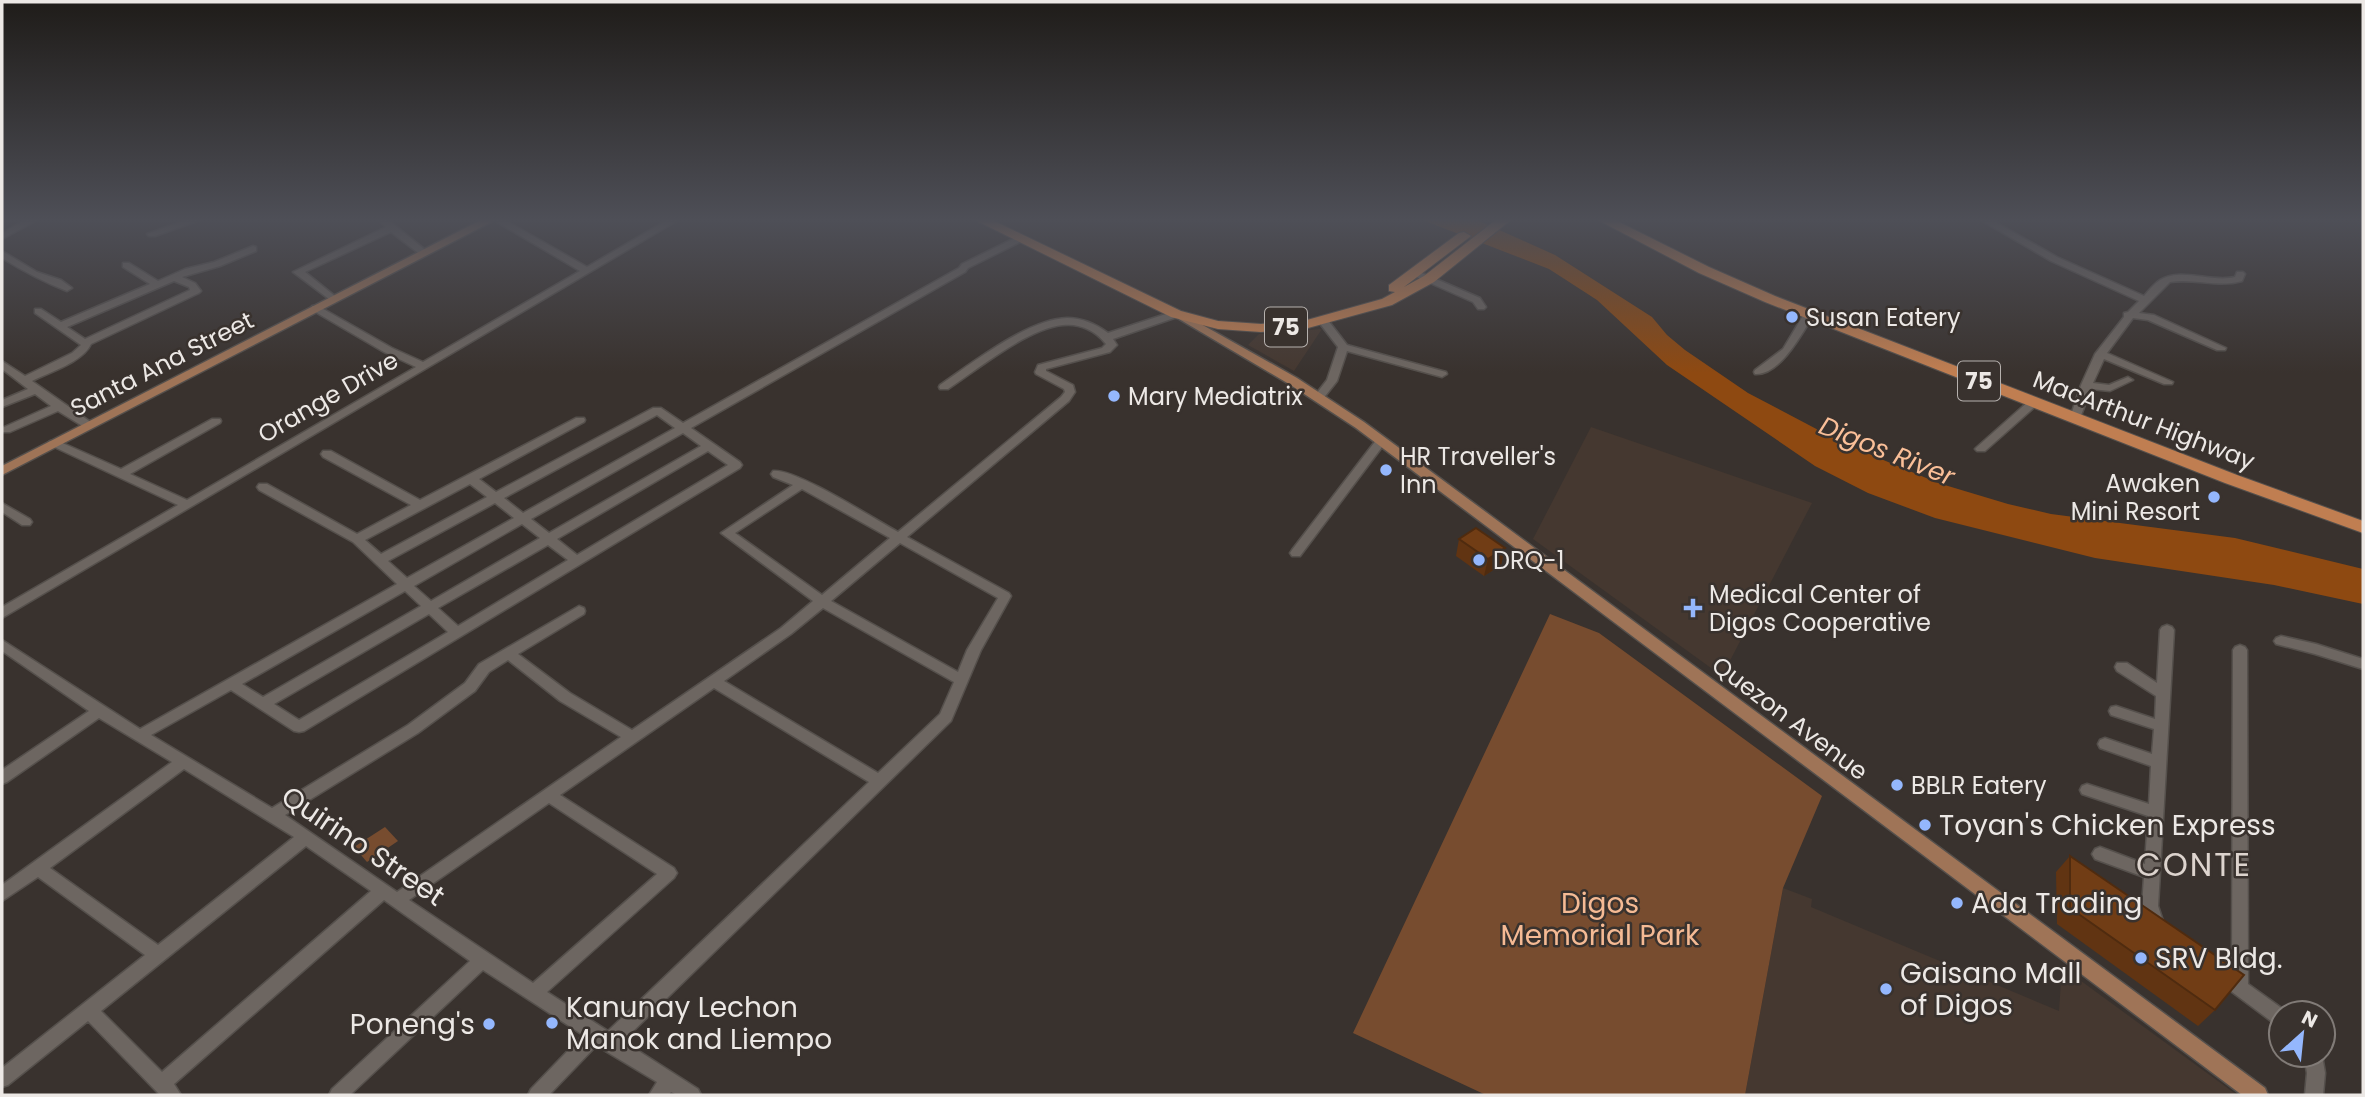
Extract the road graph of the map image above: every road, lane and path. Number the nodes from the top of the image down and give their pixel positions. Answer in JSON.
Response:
{"nodes":[{"id":1,"x":28,"y":270,"type":"edge"},
{"id":2,"x":134,"y":270,"type":"edge"},
{"id":3,"x":191,"y":270,"type":"edge"},
{"id":4,"x":302,"y":270,"type":"edge"},
{"id":5,"x":390,"y":270,"type":"edge"},
{"id":6,"x":962,"y":270,"type":"edge"},
{"id":7,"x":1085,"y":270,"type":"edge"},
{"id":8,"x":1429,"y":270,"type":"edge"},
{"id":9,"x":1704,"y":270,"type":"edge"},
{"id":10,"x":2079,"y":270,"type":"edge"},
{"id":11,"x":587,"y":271,"type":"edge"},
{"id":12,"x":2240,"y":274,"type":"dead end"},
{"id":13,"x":1422,"y":276,"type":"junction"},
{"id":14,"x":174,"y":277,"type":"junction"},
{"id":15,"x":158,"y":285,"type":"junction"},
{"id":16,"x":67,"y":288,"type":"dead end"},
{"id":17,"x":333,"y":299,"type":"junction"},
{"id":18,"x":2145,"y":300,"type":"junction"},
{"id":19,"x":1481,"y":307,"type":"dead end"},
{"id":20,"x":315,"y":308,"type":"junction"},
{"id":21,"x":38,"y":311,"type":"dead end"},
{"id":22,"x":1809,"y":314,"type":"junction"},
{"id":23,"x":1180,"y":315,"type":"junction"},
{"id":24,"x":2128,"y":315,"type":"junction"},
{"id":25,"x":1331,"y":319,"type":"junction"},
{"id":26,"x":61,"y":327,"type":"junction"},
{"id":27,"x":1234,"y":327,"type":"junction"},
{"id":28,"x":1107,"y":337,"type":"junction"},
{"id":29,"x":1218,"y":337,"type":"junction"},
{"id":30,"x":85,"y":343,"type":"junction"},
{"id":31,"x":1343,"y":347,"type":"junction"},
{"id":32,"x":2221,"y":348,"type":"dead end"},
{"id":33,"x":2100,"y":354,"type":"junction"},
{"id":34,"x":2,"y":364,"type":"edge"},
{"id":35,"x":423,"y":366,"type":"junction"},
{"id":36,"x":1759,"y":372,"type":"dead end"},
{"id":37,"x":1442,"y":374,"type":"dead end"},
{"id":38,"x":26,"y":380,"type":"junction"},
{"id":39,"x":2128,"y":380,"type":"dead end"},
{"id":40,"x":2168,"y":382,"type":"dead end"},
{"id":41,"x":2086,"y":385,"type":"junction"},
{"id":42,"x":944,"y":387,"type":"dead end"},
{"id":43,"x":34,"y":390,"type":"junction"},
{"id":44,"x":1318,"y":398,"type":"junction"},
{"id":45,"x":2034,"y":402,"type":"junction"},
{"id":46,"x":2,"y":404,"type":"edge"},
{"id":47,"x":57,"y":407,"type":"junction"},
{"id":48,"x":2075,"y":418,"type":"junction"},
{"id":49,"x":580,"y":420,"type":"dead end"},
{"id":50,"x":216,"y":421,"type":"dead end"},
{"id":51,"x":88,"y":425,"type":"junction"},
{"id":52,"x":683,"y":428,"type":"junction"},
{"id":53,"x":6,"y":430,"type":"dead end"},
{"id":54,"x":1381,"y":441,"type":"junction"},
{"id":55,"x":54,"y":443,"type":"junction"},
{"id":56,"x":709,"y":446,"type":"junction"},
{"id":57,"x":1981,"y":449,"type":"dead end"},
{"id":58,"x":327,"y":454,"type":"dead end"},
{"id":59,"x":2,"y":471,"type":"edge"},
{"id":60,"x":121,"y":474,"type":"junction"},
{"id":61,"x":777,"y":474,"type":"dead end"},
{"id":62,"x":470,"y":478,"type":"junction"},
{"id":63,"x":802,"y":484,"type":"junction"},
{"id":64,"x":262,"y":487,"type":"dead end"},
{"id":65,"x":495,"y":498,"type":"junction"},
{"id":66,"x":186,"y":504,"type":"junction"},
{"id":67,"x":420,"y":505,"type":"junction"},
{"id":68,"x":2,"y":507,"type":"edge"},
{"id":69,"x":522,"y":518,"type":"junction"},
{"id":70,"x":26,"y":522,"type":"dead end"},
{"id":71,"x":2363,"y":527,"type":"edge"},
{"id":72,"x":357,"y":539,"type":"junction"},
{"id":73,"x":898,"y":539,"type":"junction"},
{"id":74,"x":549,"y":540,"type":"junction"},
{"id":75,"x":1296,"y":553,"type":"dead end"},
{"id":76,"x":380,"y":560,"type":"junction"},
{"id":77,"x":577,"y":561,"type":"junction"},
{"id":78,"x":405,"y":584,"type":"junction"},
{"id":79,"x":822,"y":602,"type":"junction"},
{"id":80,"x":430,"y":608,"type":"junction"},
{"id":81,"x":579,"y":611,"type":"dead end"},
{"id":82,"x":2,"y":613,"type":"edge"},
{"id":83,"x":2167,"y":630,"type":"dead end"},
{"id":84,"x":457,"y":633,"type":"junction"},
{"id":85,"x":2281,"y":641,"type":"dead end"},
{"id":86,"x":2,"y":645,"type":"edge"},
{"id":87,"x":2240,"y":650,"type":"dead end"},
{"id":88,"x":508,"y":653,"type":"junction"},
{"id":89,"x":2363,"y":664,"type":"edge"},
{"id":90,"x":2122,"y":667,"type":"dead end"},
{"id":91,"x":962,"y":680,"type":"junction"},
{"id":92,"x":714,"y":681,"type":"junction"},
{"id":93,"x":230,"y":683,"type":"junction"},
{"id":94,"x":2162,"y":693,"type":"junction"},
{"id":95,"x":262,"y":704,"type":"junction"},
{"id":96,"x":99,"y":711,"type":"junction"},
{"id":97,"x":2116,"y":711,"type":"dead end"},
{"id":98,"x":2160,"y":726,"type":"junction"},
{"id":99,"x":139,"y":735,"type":"junction"},
{"id":100,"x":632,"y":737,"type":"junction"},
{"id":101,"x":2105,"y":744,"type":"dead end"},
{"id":102,"x":184,"y":761,"type":"junction"},
{"id":103,"x":2158,"y":762,"type":"junction"},
{"id":104,"x":2,"y":778,"type":"edge"},
{"id":105,"x":879,"y":781,"type":"junction"},
{"id":106,"x":2088,"y":790,"type":"dead end"},
{"id":107,"x":549,"y":795,"type":"junction"},
{"id":108,"x":2156,"y":812,"type":"junction"},
{"id":109,"x":273,"y":815,"type":"junction"},
{"id":110,"x":306,"y":837,"type":"junction"},
{"id":111,"x":2100,"y":854,"type":"dead end"},
{"id":112,"x":38,"y":868,"type":"junction"},
{"id":113,"x":2152,"y":873,"type":"junction"},
{"id":114,"x":2,"y":894,"type":"edge"},
{"id":115,"x":390,"y":896,"type":"junction"},
{"id":116,"x":2167,"y":937,"type":"edge"},
{"id":117,"x":159,"y":955,"type":"junction"},
{"id":118,"x":482,"y":960,"type":"junction"},
{"id":119,"x":2213,"y":969,"type":"edge"},
{"id":120,"x":2241,"y":989,"type":"junction"},
{"id":121,"x":533,"y":993,"type":"junction"},
{"id":122,"x":2267,"y":1008,"type":"edge"},
{"id":123,"x":90,"y":1010,"type":"junction"},
{"id":124,"x":602,"y":1039,"type":"junction"},
{"id":125,"x":2315,"y":1069,"type":"edge"},
{"id":126,"x":2,"y":1079,"type":"edge"},
{"id":127,"x":664,"y":1088,"type":"edge"},
{"id":128,"x":167,"y":1090,"type":"edge"},
{"id":129,"x":338,"y":1095,"type":"edge"},
{"id":130,"x":537,"y":1095,"type":"edge"},
{"id":131,"x":692,"y":1095,"type":"edge"},
{"id":132,"x":2258,"y":1095,"type":"edge"},
{"id":133,"x":2314,"y":1095,"type":"edge"}],
"edges":[{"from":1,"to":16,"type":"street"},
{"from":2,"to":15,"type":"street"},
{"from":3,"to":14,"type":"street"},
{"from":4,"to":17,"type":"street"},
{"from":5,"to":17,"type":"main road","name":"Santa Ana Street"},
{"from":6,"to":52,"type":"street"},
{"from":7,"to":23,"type":"highway","number":"75"},
{"from":8,"to":13,"type":"highway","number":"75"},
{"from":9,"to":22,"type":"highway","name":"MacArthur Highway","number":"75"},
{"from":10,"to":18,"type":"street"},
{"from":11,"to":35,"type":"street","name":"Orange Drive"},
{"from":12,"to":18,"type":"street"},
{"from":13,"to":19,"type":"street"},
{"from":13,"to":25,"type":"highway","number":"75"},
{"from":14,"to":15,"type":"street"},
{"from":14,"to":30,"type":"street"},
{"from":15,"to":26,"type":"street"},
{"from":17,"to":20,"type":"main road","name":"Santa Ana Street"},
{"from":18,"to":24,"type":"street"},
{"from":20,"to":35,"type":"street"},
{"from":20,"to":51,"type":"main road","name":"Santa Ana Street"},
{"from":21,"to":26,"type":"street"},
{"from":22,"to":36,"type":"street"},
{"from":22,"to":45,"type":"highway","name":"MacArthur Highway","number":"75"},
{"from":23,"to":27,"type":"highway","number":"75"},
{"from":23,"to":28,"type":"street"},
{"from":23,"to":29,"type":"main road","name":"Quezon Avenue"},
{"from":24,"to":32,"type":"street"},
{"from":24,"to":33,"type":"street"},
{"from":25,"to":27,"type":"highway","number":"75"},
{"from":25,"to":31,"type":"street"},
{"from":26,"to":30,"type":"street"},
{"from":27,"to":29,"type":"highway"},
{"from":28,"to":42,"type":"street"},
{"from":28,"to":73,"type":"street"},
{"from":29,"to":44,"type":"main road","name":"Quezon Avenue"},
{"from":30,"to":38,"type":"street"},
{"from":31,"to":37,"type":"street"},
{"from":31,"to":44,"type":"street"},
{"from":33,"to":40,"type":"street"},
{"from":33,"to":41,"type":"street"},
{"from":34,"to":38,"type":"street"},
{"from":35,"to":66,"type":"street","name":"Orange Drive"},
{"from":38,"to":43,"type":"street"},
{"from":39,"to":41,"type":"street"},
{"from":41,"to":48,"type":"street"},
{"from":43,"to":46,"type":"street"},
{"from":43,"to":47,"type":"street"},
{"from":44,"to":54,"type":"main road","name":"Quezon Avenue"},
{"from":45,"to":48,"type":"highway","name":"MacArthur Highway","number":"75"},
{"from":45,"to":57,"type":"street"},
{"from":47,"to":51,"type":"street"},
{"from":47,"to":53,"type":"street"},
{"from":48,"to":71,"type":"highway","name":"MacArthur Highway","number":"75"},
{"from":49,"to":62,"type":"street"},
{"from":50,"to":60,"type":"street"},
{"from":51,"to":55,"type":"main road","name":"Santa Ana Street"},
{"from":52,"to":56,"type":"street"},
{"from":52,"to":65,"type":"street"},
{"from":52,"to":69,"type":"street"},
{"from":54,"to":75,"type":"street"},
{"from":54,"to":132,"type":"main road","name":"Quezon Avenue"},
{"from":55,"to":59,"type":"main road","name":"Santa Ana Street"},
{"from":55,"to":60,"type":"street"},
{"from":56,"to":74,"type":"street"},
{"from":56,"to":77,"type":"street"},
{"from":58,"to":67,"type":"street"},
{"from":60,"to":66,"type":"street"},
{"from":61,"to":63,"type":"street"},
{"from":62,"to":65,"type":"street"},
{"from":62,"to":67,"type":"street"},
{"from":63,"to":73,"type":"street"},
{"from":63,"to":79,"type":"street"},
{"from":64,"to":72,"type":"street"},
{"from":65,"to":69,"type":"street"},
{"from":65,"to":76,"type":"street"},
{"from":66,"to":82,"type":"street","name":"Orange Drive"},
{"from":67,"to":72,"type":"street"},
{"from":68,"to":70,"type":"street"},
{"from":69,"to":74,"type":"street"},
{"from":69,"to":78,"type":"street"},
{"from":72,"to":76,"type":"street"},
{"from":73,"to":79,"type":"street"},
{"from":73,"to":91,"type":"street"},
{"from":74,"to":77,"type":"street"},
{"from":74,"to":80,"type":"street"},
{"from":76,"to":78,"type":"street"},
{"from":77,"to":84,"type":"street"},
{"from":78,"to":80,"type":"street"},
{"from":78,"to":93,"type":"street"},
{"from":79,"to":91,"type":"street"},
{"from":79,"to":92,"type":"street"},
{"from":80,"to":84,"type":"street"},
{"from":80,"to":95,"type":"street"},
{"from":81,"to":88,"type":"street"},
{"from":83,"to":94,"type":"street"},
{"from":84,"to":95,"type":"street"},
{"from":85,"to":89,"type":"street"},
{"from":86,"to":96,"type":"street","name":"Quirino Street"},
{"from":87,"to":120,"type":"street"},
{"from":88,"to":100,"type":"street"},
{"from":88,"to":109,"type":"street"},
{"from":90,"to":94,"type":"street"},
{"from":91,"to":105,"type":"street"},
{"from":92,"to":100,"type":"street"},
{"from":92,"to":105,"type":"street"},
{"from":93,"to":95,"type":"street"},
{"from":93,"to":99,"type":"street"},
{"from":94,"to":98,"type":"street"},
{"from":96,"to":99,"type":"street","name":"Quirino Street"},
{"from":96,"to":104,"type":"street"},
{"from":97,"to":98,"type":"street"},
{"from":98,"to":103,"type":"street"},
{"from":99,"to":102,"type":"street","name":"Quirino Street"},
{"from":100,"to":107,"type":"street"},
{"from":101,"to":103,"type":"street"},
{"from":102,"to":109,"type":"street","name":"Quirino Street"},
{"from":102,"to":112,"type":"street"},
{"from":103,"to":108,"type":"street"},
{"from":105,"to":124,"type":"street"},
{"from":106,"to":108,"type":"street"},
{"from":107,"to":115,"type":"street"},
{"from":107,"to":121,"type":"street"},
{"from":108,"to":113,"type":"street"},
{"from":109,"to":110,"type":"street","name":"Quirino Street"},
{"from":110,"to":115,"type":"street","name":"Quirino Street"},
{"from":110,"to":117,"type":"street"},
{"from":111,"to":113,"type":"street"},
{"from":112,"to":114,"type":"street"},
{"from":112,"to":117,"type":"street"},
{"from":113,"to":116,"type":"street"},
{"from":115,"to":118,"type":"street","name":"Quirino Street"},
{"from":115,"to":128,"type":"street"},
{"from":117,"to":123,"type":"street"},
{"from":118,"to":121,"type":"street","name":"Quirino Street"},
{"from":118,"to":129,"type":"street"},
{"from":119,"to":120,"type":"street"},
{"from":120,"to":122,"type":"street"},
{"from":121,"to":124,"type":"street","name":"Quirino Street"},
{"from":123,"to":126,"type":"street"},
{"from":123,"to":128,"type":"street"},
{"from":124,"to":127,"type":"street","name":"Quirino Street"},
{"from":124,"to":130,"type":"street"},
{"from":125,"to":133,"type":"street"},
{"from":127,"to":131,"type":"street","name":"Quirino Street"}]}
